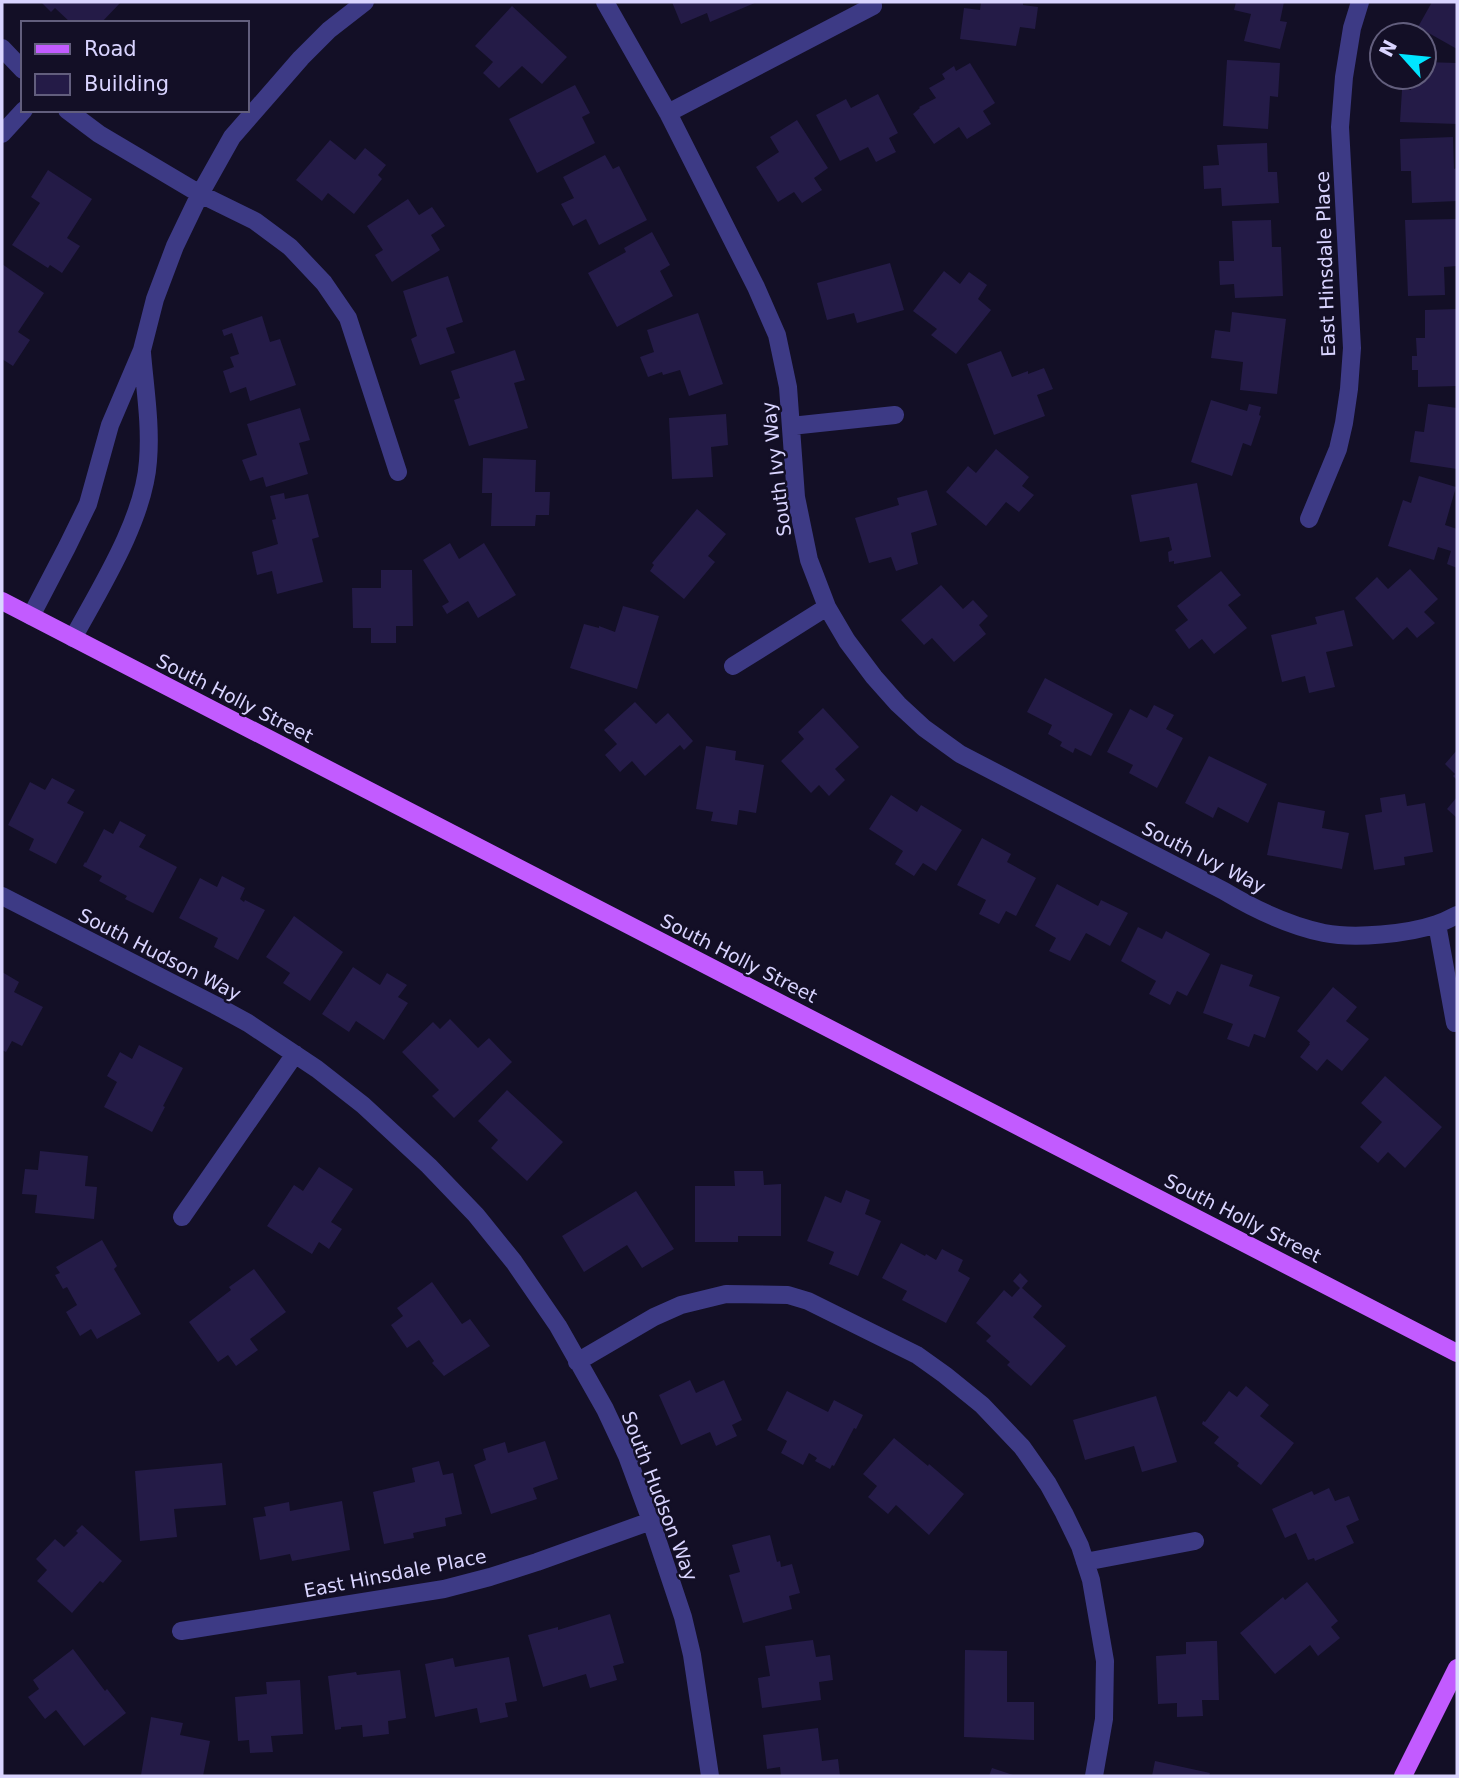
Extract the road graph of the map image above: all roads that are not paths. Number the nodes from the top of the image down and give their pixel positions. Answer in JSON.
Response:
{"nodes":[{"id":1,"x":365,"y":2,"type":"edge"},
{"id":2,"x":605,"y":2,"type":"edge"},
{"id":3,"x":1360,"y":2,"type":"edge"},
{"id":4,"x":873,"y":6,"type":"dead end"},
{"id":5,"x":2,"y":48,"type":"edge"},
{"id":6,"x":21,"y":68,"type":"edge"},
{"id":7,"x":21,"y":112,"type":"edge"},
{"id":8,"x":70,"y":112,"type":"edge"},
{"id":9,"x":668,"y":113,"type":"junction"},
{"id":10,"x":2,"y":134,"type":"edge"},
{"id":11,"x":200,"y":194,"type":"junction"},
{"id":12,"x":142,"y":350,"type":"junction"},
{"id":13,"x":895,"y":415,"type":"dead end"},
{"id":14,"x":791,"y":426,"type":"junction"},
{"id":15,"x":398,"y":472,"type":"dead end"},
{"id":16,"x":1309,"y":519,"type":"dead end"},
{"id":17,"x":2,"y":601,"type":"edge"},
{"id":18,"x":827,"y":607,"type":"junction"},
{"id":19,"x":31,"y":616,"type":"junction"},
{"id":20,"x":74,"y":638,"type":"junction"},
{"id":21,"x":733,"y":666,"type":"dead end"},
{"id":22,"x":2,"y":896,"type":"edge"},
{"id":23,"x":1457,"y":915,"type":"edge"},
{"id":24,"x":1437,"y":924,"type":"junction"},
{"id":25,"x":1455,"y":1023,"type":"dead end"},
{"id":26,"x":295,"y":1054,"type":"junction"},
{"id":27,"x":182,"y":1217,"type":"dead end"},
{"id":28,"x":1457,"y":1353,"type":"edge"},
{"id":29,"x":577,"y":1362,"type":"junction"},
{"id":30,"x":652,"y":1521,"type":"junction"},
{"id":31,"x":1195,"y":1541,"type":"dead end"},
{"id":32,"x":1084,"y":1562,"type":"junction"},
{"id":33,"x":181,"y":1631,"type":"dead end"},
{"id":34,"x":1457,"y":1668,"type":"edge"},
{"id":35,"x":710,"y":1776,"type":"edge"},
{"id":36,"x":1094,"y":1776,"type":"edge"},
{"id":37,"x":1403,"y":1776,"type":"edge"}],
"edges":[{"from":1,"to":11,"type":"street"},
{"from":2,"to":9,"type":"street","name":"South Ivy Way"},
{"from":3,"to":16,"type":"street","name":"East Hinsdale Place"},
{"from":4,"to":9,"type":"street"},
{"from":5,"to":6,"type":"street"},
{"from":7,"to":10,"type":"street"},
{"from":8,"to":11,"type":"street"},
{"from":9,"to":14,"type":"street","name":"South Ivy Way"},
{"from":11,"to":12,"type":"street"},
{"from":11,"to":15,"type":"street"},
{"from":12,"to":19,"type":"street"},
{"from":12,"to":20,"type":"street"},
{"from":13,"to":14,"type":"street"},
{"from":14,"to":18,"type":"street","name":"South Ivy Way"},
{"from":17,"to":19,"type":"main road","name":"South Holly Street"},
{"from":18,"to":21,"type":"street"},
{"from":18,"to":24,"type":"street","name":"South Ivy Way"},
{"from":19,"to":20,"type":"main road","name":"South Holly Street"},
{"from":20,"to":28,"type":"main road","name":"South Holly Street"},
{"from":22,"to":26,"type":"street","name":"South Hudson Way"},
{"from":23,"to":24,"type":"street","name":"South Ivy Way"},
{"from":24,"to":25,"type":"street"},
{"from":26,"to":27,"type":"street"},
{"from":26,"to":29,"type":"street","name":"South Hudson Way"},
{"from":29,"to":30,"type":"street","name":"South Hudson Way"},
{"from":29,"to":32,"type":"street"},
{"from":30,"to":33,"type":"street","name":"East Hinsdale Place"},
{"from":30,"to":35,"type":"street","name":"South Hudson Way"},
{"from":31,"to":32,"type":"street"},
{"from":32,"to":36,"type":"street"},
{"from":34,"to":37,"type":"main road"}]}
